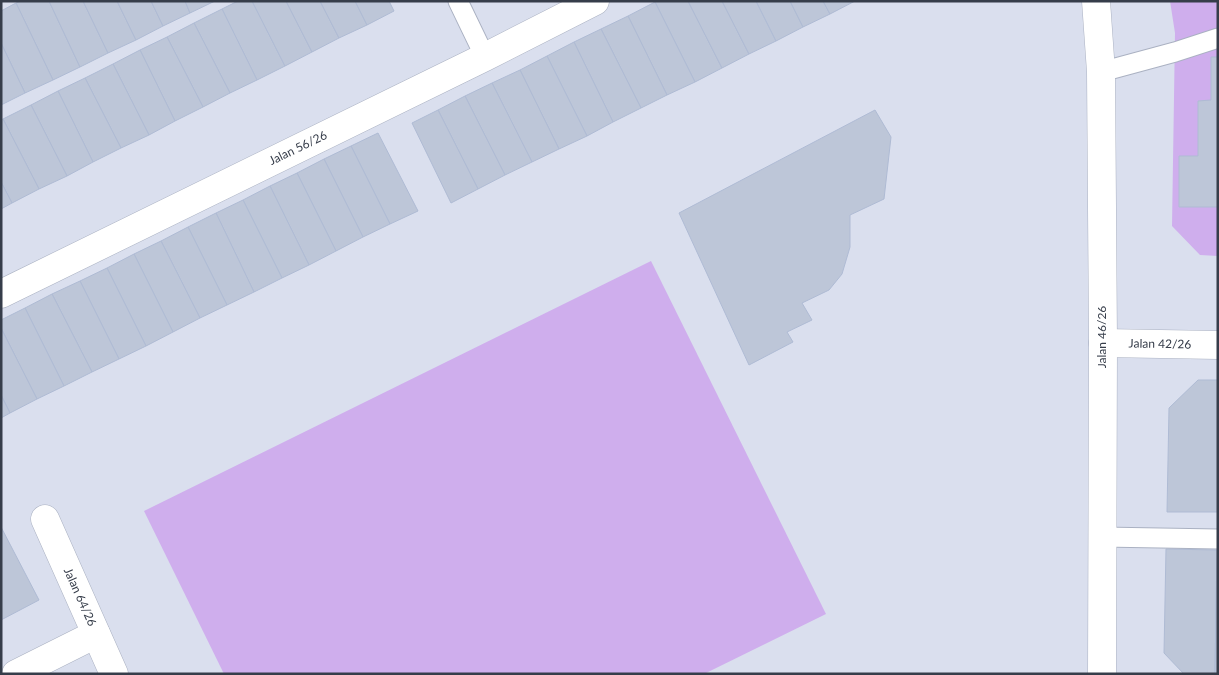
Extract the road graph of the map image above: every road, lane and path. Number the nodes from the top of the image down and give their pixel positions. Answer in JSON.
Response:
{"nodes":[{"id":1,"x":458,"y":1,"type":"edge"},
{"id":2,"x":595,"y":1,"type":"edge"},
{"id":3,"x":1096,"y":1,"type":"edge"},
{"id":4,"x":1218,"y":38,"type":"edge"},
{"id":5,"x":485,"y":57,"type":"junction"},
{"id":6,"x":1101,"y":72,"type":"junction"},
{"id":7,"x":1,"y":294,"type":"edge"},
{"id":8,"x":1102,"y":343,"type":"junction"},
{"id":9,"x":1218,"y":345,"type":"edge"},
{"id":10,"x":45,"y":519,"type":"dead end"},
{"id":11,"x":1102,"y":537,"type":"junction"},
{"id":12,"x":1218,"y":539,"type":"edge"},
{"id":13,"x":96,"y":634,"type":"junction"},
{"id":14,"x":16,"y":674,"type":"edge"},
{"id":15,"x":114,"y":674,"type":"edge"},
{"id":16,"x":1102,"y":674,"type":"edge"}],
"edges":[{"from":1,"to":5,"type":"lane"},
{"from":2,"to":5,"type":"street","name":"Jalan 56/26"},
{"from":3,"to":6,"type":"street","name":"Jalan 46/26"},
{"from":4,"to":6,"type":"lane"},
{"from":5,"to":7,"type":"street","name":"Jalan 56/26"},
{"from":6,"to":8,"type":"street","name":"Jalan 46/26"},
{"from":8,"to":9,"type":"street","name":"Jalan 42/26"},
{"from":8,"to":11,"type":"street","name":"Jalan 46/26"},
{"from":10,"to":13,"type":"street","name":"Jalan 64/26"},
{"from":11,"to":12,"type":"lane"},
{"from":11,"to":16,"type":"street","name":"Jalan 46/26"},
{"from":13,"to":14,"type":"street"},
{"from":13,"to":15,"type":"street","name":"Jalan 64/26"}]}
